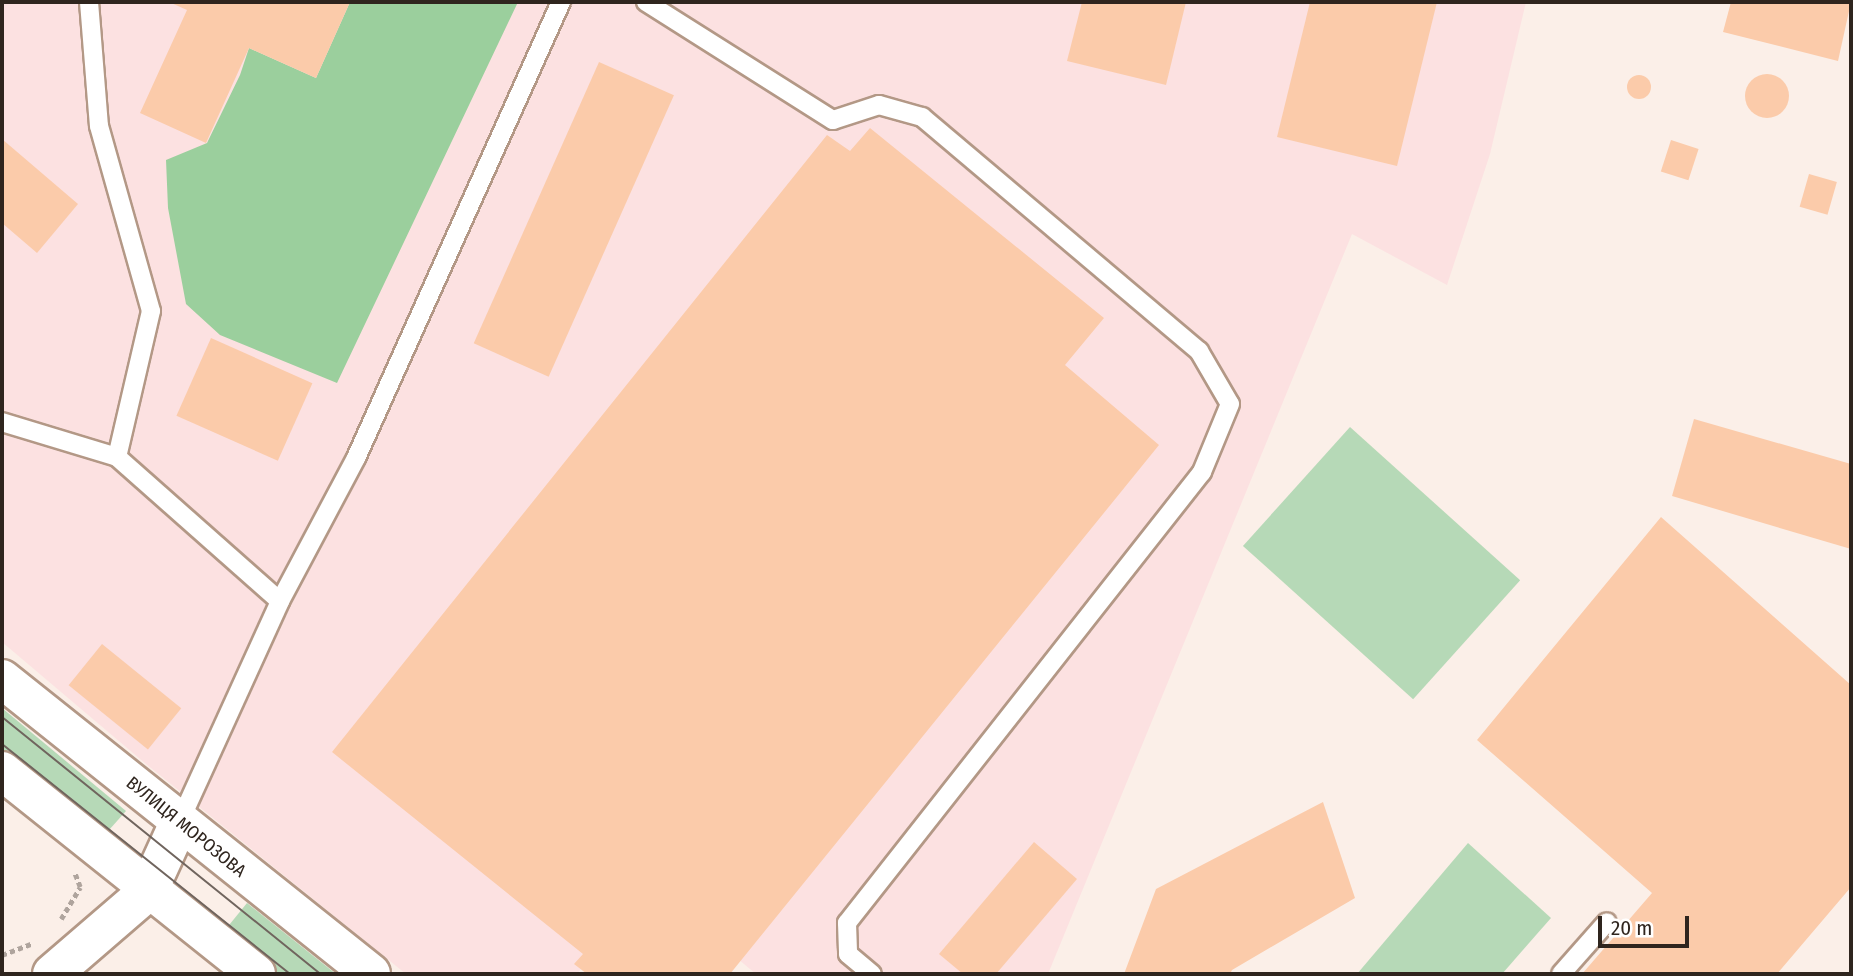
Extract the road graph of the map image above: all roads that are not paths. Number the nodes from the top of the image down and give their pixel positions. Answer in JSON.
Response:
{"nodes":[{"id":1,"x":89,"y":2,"type":"edge"},
{"id":2,"x":561,"y":2,"type":"edge"},
{"id":3,"x":646,"y":2,"type":"edge"},
{"id":4,"x":2,"y":422,"type":"edge"},
{"id":5,"x":117,"y":457,"type":"junction"},
{"id":6,"x":280,"y":601,"type":"junction"},
{"id":7,"x":2,"y":679,"type":"edge"},
{"id":8,"x":2,"y":771,"type":"edge"},
{"id":9,"x":179,"y":822,"type":"junction"},
{"id":10,"x":148,"y":891,"type":"junction"},
{"id":11,"x":1607,"y":922,"type":"dead end"},
{"id":12,"x":52,"y":974,"type":"edge"},
{"id":13,"x":256,"y":974,"type":"edge"},
{"id":14,"x":371,"y":974,"type":"edge"},
{"id":15,"x":872,"y":974,"type":"edge"},
{"id":16,"x":1561,"y":974,"type":"edge"}],
"edges":[{"from":1,"to":5,"type":"lane"},
{"from":2,"to":6,"type":"lane"},
{"from":3,"to":15,"type":"lane"},
{"from":4,"to":5,"type":"lane"},
{"from":5,"to":6,"type":"lane"},
{"from":6,"to":9,"type":"lane"},
{"from":7,"to":9,"type":"main road","name":"ВУЛИЦЯ МОРОЗОВА"},
{"from":8,"to":10,"type":"main road"},
{"from":9,"to":10,"type":"main road"},
{"from":9,"to":14,"type":"main road","name":"ВУЛИЦЯ МОРОЗОВА"},
{"from":10,"to":12,"type":"main road"},
{"from":10,"to":13,"type":"main road"},
{"from":11,"to":16,"type":"lane"}]}
